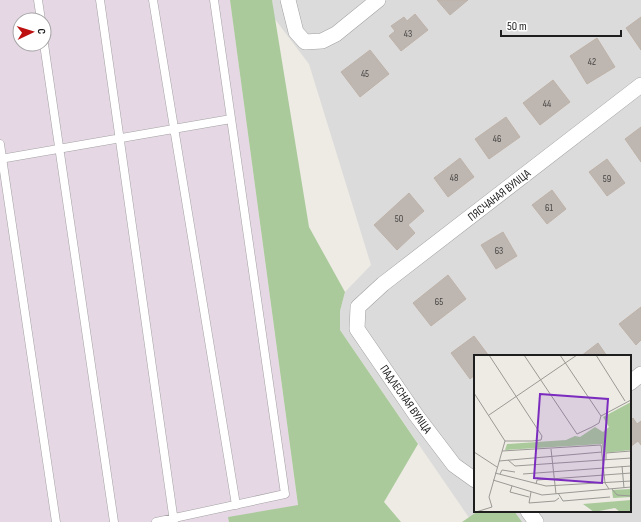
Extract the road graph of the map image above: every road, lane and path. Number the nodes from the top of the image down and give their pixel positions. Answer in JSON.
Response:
{"nodes":[{"id":1,"x":38,"y":0,"type":"edge"},
{"id":2,"x":100,"y":0,"type":"edge"},
{"id":3,"x":153,"y":0,"type":"edge"},
{"id":4,"x":214,"y":0,"type":"edge"},
{"id":5,"x":288,"y":0,"type":"edge"},
{"id":6,"x":378,"y":0,"type":"edge"},
{"id":7,"x":39,"y":12,"type":"edge"},
{"id":8,"x":45,"y":52,"type":"edge"},
{"id":9,"x":641,"y":85,"type":"edge"},
{"id":10,"x":231,"y":119,"type":"junction"},
{"id":11,"x":174,"y":128,"type":"junction"},
{"id":12,"x":119,"y":138,"type":"junction"},
{"id":13,"x":0,"y":144,"type":"edge"},
{"id":14,"x":59,"y":148,"type":"junction"},
{"id":15,"x":1,"y":159,"type":"edge"},
{"id":16,"x":358,"y":307,"type":"joint"},
{"id":17,"x":641,"y":374,"type":"edge"},
{"id":18,"x":631,"y":382,"type":"edge"},
{"id":19,"x":474,"y":479,"type":"edge"},
{"id":20,"x":236,"y":505,"type":"junction"},
{"id":21,"x":529,"y":512,"type":"edge"},
{"id":22,"x":174,"y":521,"type":"edge"},
{"id":23,"x":56,"y":522,"type":"edge"},
{"id":24,"x":114,"y":522,"type":"edge"},
{"id":25,"x":156,"y":522,"type":"edge"},
{"id":26,"x":536,"y":522,"type":"edge"}],
"edges":[{"from":1,"to":7,"type":"lane"},
{"from":2,"to":12,"type":"lane"},
{"from":3,"to":11,"type":"lane"},
{"from":4,"to":10,"type":"lane"},
{"from":5,"to":6,"type":"street"},
{"from":8,"to":14,"type":"lane"},
{"from":9,"to":16,"type":"street","name":"ПЯСЧАНАЯ ВУЛІЦА"},
{"from":10,"to":11,"type":"lane"},
{"from":10,"to":20,"type":"lane"},
{"from":11,"to":12,"type":"lane"},
{"from":11,"to":20,"type":"lane"},
{"from":12,"to":14,"type":"lane"},
{"from":12,"to":22,"type":"lane"},
{"from":13,"to":15,"type":"lane"},
{"from":14,"to":15,"type":"lane"},
{"from":14,"to":24,"type":"lane"},
{"from":15,"to":23,"type":"lane"},
{"from":16,"to":19,"type":"street","name":"ПАДЛЕСНАЯ ВУЛІЦА"},
{"from":17,"to":18,"type":"street"},
{"from":20,"to":22,"type":"lane"},
{"from":21,"to":26,"type":"street"},
{"from":22,"to":25,"type":"lane"}]}
